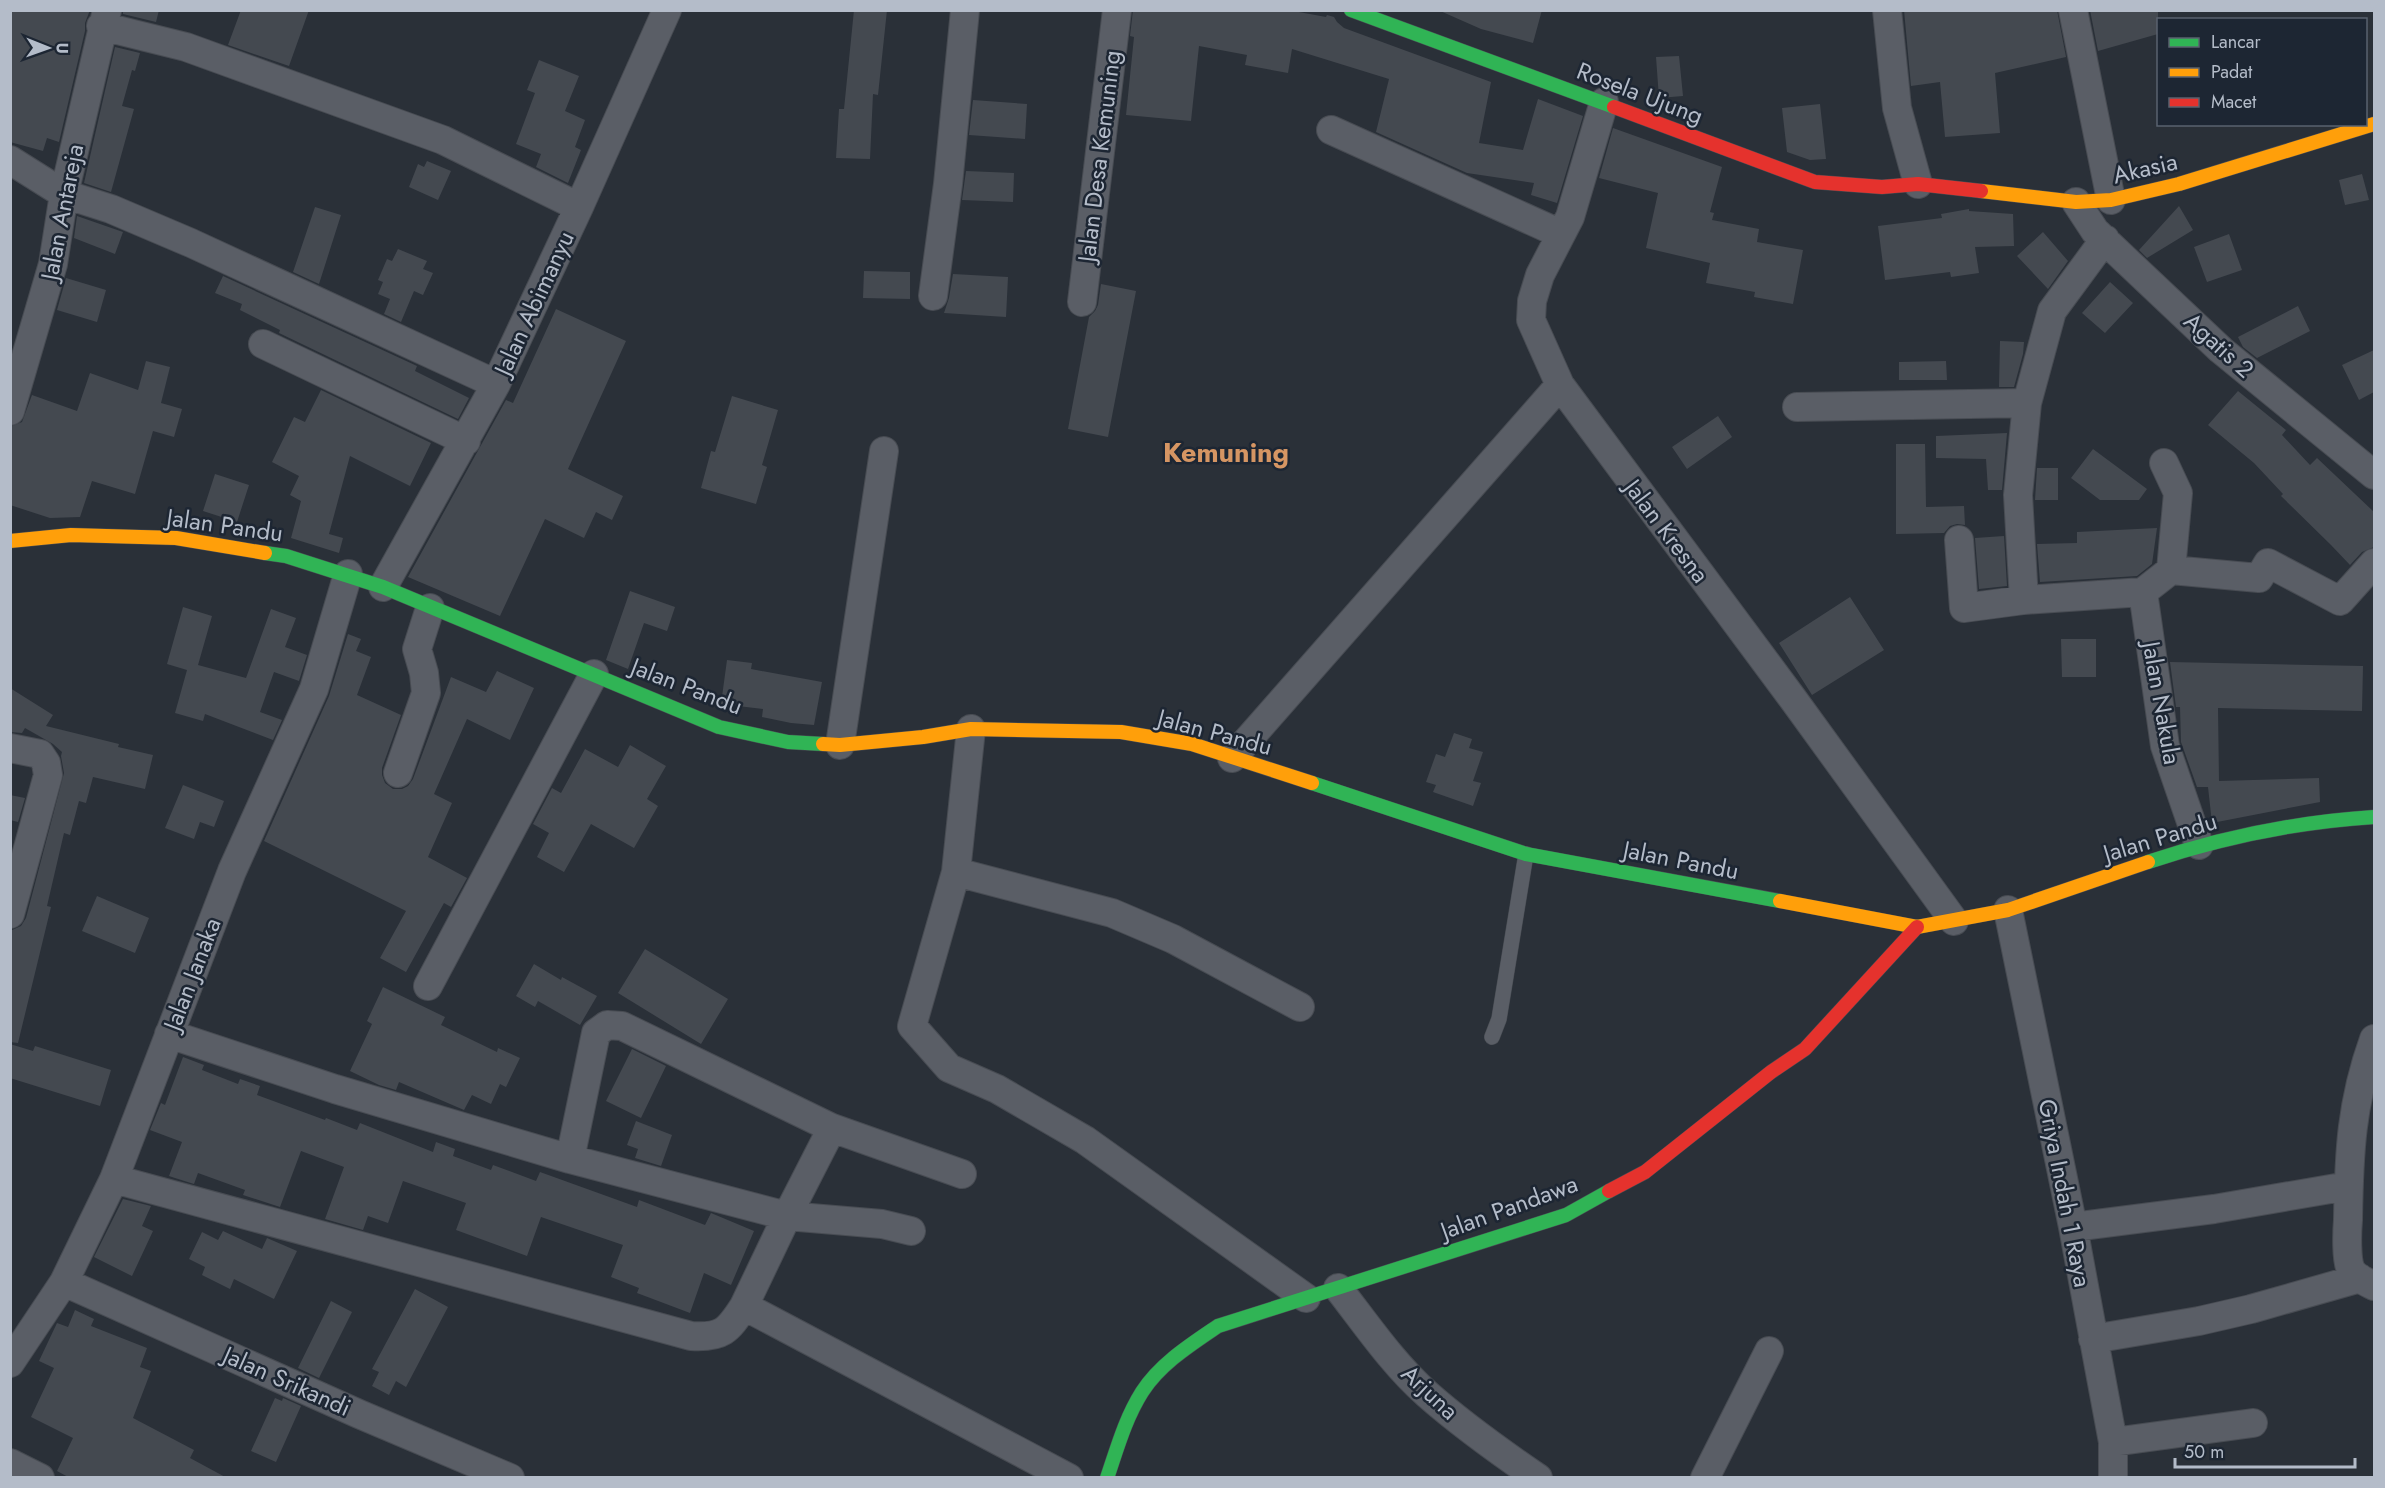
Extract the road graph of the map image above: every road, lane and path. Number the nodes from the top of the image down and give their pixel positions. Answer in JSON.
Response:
{"nodes":[{"id":1,"x":668,"y":10,"type":"edge"},
{"id":2,"x":964,"y":10,"type":"edge"},
{"id":3,"x":1117,"y":10,"type":"edge"},
{"id":4,"x":1351,"y":10,"type":"edge"},
{"id":5,"x":1887,"y":10,"type":"edge"},
{"id":6,"x":2073,"y":10,"type":"edge"},
{"id":7,"x":104,"y":18,"type":"edge"},
{"id":8,"x":1604,"y":102,"type":"junction"},
{"id":9,"x":2374,"y":124,"type":"edge"},
{"id":10,"x":1331,"y":130,"type":"dead end"},
{"id":11,"x":10,"y":160,"type":"edge"},
{"id":12,"x":1918,"y":184,"type":"junction"},
{"id":13,"x":64,"y":194,"type":"junction"},
{"id":14,"x":2111,"y":200,"type":"junction"},
{"id":15,"x":2076,"y":202,"type":"junction"},
{"id":16,"x":579,"y":207,"type":"junction"},
{"id":17,"x":1561,"y":234,"type":"junction"},
{"id":18,"x":2105,"y":240,"type":"junction"},
{"id":19,"x":933,"y":296,"type":"dead end"},
{"id":20,"x":1082,"y":303,"type":"dead end"},
{"id":21,"x":263,"y":344,"type":"dead end"},
{"id":22,"x":496,"y":384,"type":"junction"},
{"id":23,"x":1560,"y":385,"type":"junction"},
{"id":24,"x":2027,"y":403,"type":"junction"},
{"id":25,"x":1797,"y":407,"type":"dead end"},
{"id":26,"x":10,"y":411,"type":"edge"},
{"id":27,"x":466,"y":441,"type":"junction"},
{"id":28,"x":2363,"y":450,"type":"edge"},
{"id":29,"x":884,"y":451,"type":"dead end"},
{"id":30,"x":2164,"y":463,"type":"dead end"},
{"id":31,"x":2374,"y":475,"type":"edge"},
{"id":32,"x":1959,"y":540,"type":"dead end"},
{"id":33,"x":10,"y":541,"type":"edge"},
{"id":34,"x":2374,"y":563,"type":"edge"},
{"id":35,"x":2171,"y":570,"type":"junction"},
{"id":36,"x":348,"y":574,"type":"junction"},
{"id":37,"x":383,"y":587,"type":"junction"},
{"id":38,"x":2143,"y":592,"type":"junction"},
{"id":39,"x":2024,"y":600,"type":"junction"},
{"id":40,"x":430,"y":608,"type":"junction"},
{"id":41,"x":594,"y":674,"type":"junction"},
{"id":42,"x":971,"y":729,"type":"junction"},
{"id":43,"x":840,"y":745,"type":"junction"},
{"id":44,"x":10,"y":748,"type":"edge"},
{"id":45,"x":1232,"y":758,"type":"junction"},
{"id":46,"x":398,"y":773,"type":"dead end"},
{"id":47,"x":2374,"y":817,"type":"edge"},
{"id":48,"x":2199,"y":845,"type":"junction"},
{"id":49,"x":1526,"y":854,"type":"junction"},
{"id":50,"x":956,"y":872,"type":"junction"},
{"id":51,"x":2008,"y":910,"type":"junction"},
{"id":52,"x":10,"y":914,"type":"edge"},
{"id":53,"x":1954,"y":921,"type":"junction"},
{"id":54,"x":1917,"y":927,"type":"junction"},
{"id":55,"x":428,"y":986,"type":"dead end"},
{"id":56,"x":1300,"y":1007,"type":"dead end"},
{"id":57,"x":169,"y":1034,"type":"junction"},
{"id":58,"x":1492,"y":1037,"type":"dead end"},
{"id":59,"x":2374,"y":1039,"type":"edge"},
{"id":60,"x":832,"y":1128,"type":"junction"},
{"id":61,"x":570,"y":1160,"type":"junction"},
{"id":62,"x":962,"y":1174,"type":"dead end"},
{"id":63,"x":114,"y":1179,"type":"junction"},
{"id":64,"x":2348,"y":1186,"type":"junction"},
{"id":65,"x":787,"y":1216,"type":"junction"},
{"id":66,"x":2073,"y":1227,"type":"junction"},
{"id":67,"x":911,"y":1231,"type":"dead end"},
{"id":68,"x":64,"y":1282,"type":"junction"},
{"id":69,"x":2367,"y":1282,"type":"edge"},
{"id":70,"x":1338,"y":1288,"type":"junction"},
{"id":71,"x":1306,"y":1298,"type":"junction"},
{"id":72,"x":744,"y":1306,"type":"junction"},
{"id":73,"x":2093,"y":1339,"type":"junction"},
{"id":74,"x":1769,"y":1351,"type":"dead end"},
{"id":75,"x":10,"y":1362,"type":"edge"},
{"id":76,"x":2253,"y":1424,"type":"dead end"},
{"id":77,"x":2113,"y":1442,"type":"junction"},
{"id":78,"x":10,"y":1463,"type":"edge"},
{"id":79,"x":40,"y":1478,"type":"edge"},
{"id":80,"x":510,"y":1478,"type":"edge"},
{"id":81,"x":1069,"y":1478,"type":"edge"},
{"id":82,"x":1107,"y":1478,"type":"edge"},
{"id":83,"x":1538,"y":1478,"type":"edge"},
{"id":84,"x":1705,"y":1478,"type":"edge"},
{"id":85,"x":2113,"y":1478,"type":"edge"}],
"edges":[{"from":1,"to":16,"type":"street","name":"Jalan Abimanyu"},
{"from":2,"to":19,"type":"street"},
{"from":3,"to":20,"type":"street","name":"Jalan Desa Kemuning"},
{"from":4,"to":8,"type":"street","name":"Rosela Ujung"},
{"from":5,"to":12,"type":"street"},
{"from":6,"to":14,"type":"street"},
{"from":7,"to":13,"type":"street","name":"Jalan Antareja"},
{"from":7,"to":16,"type":"street"},
{"from":8,"to":12,"type":"street","name":"Rosela Ujung"},
{"from":8,"to":17,"type":"street","name":"Jalan Kresna"},
{"from":9,"to":14,"type":"street","name":"Akasia"},
{"from":10,"to":17,"type":"street"},
{"from":11,"to":13,"type":"street"},
{"from":12,"to":15,"type":"street","name":"Akasia"},
{"from":13,"to":22,"type":"street"},
{"from":13,"to":26,"type":"street","name":"Jalan Antareja"},
{"from":14,"to":15,"type":"street","name":"Akasia"},
{"from":15,"to":18,"type":"street","name":"Agatis 2"},
{"from":16,"to":22,"type":"street","name":"Jalan Abimanyu"},
{"from":17,"to":23,"type":"street","name":"Jalan Kresna"},
{"from":18,"to":24,"type":"street"},
{"from":18,"to":28,"type":"street","name":"Agatis 2"},
{"from":21,"to":27,"type":"street"},
{"from":22,"to":27,"type":"street","name":"Jalan Abimanyu"},
{"from":23,"to":45,"type":"street"},
{"from":23,"to":53,"type":"street","name":"Jalan Kresna"},
{"from":24,"to":25,"type":"street"},
{"from":24,"to":39,"type":"street"},
{"from":27,"to":37,"type":"street","name":"Jalan Abimanyu"},
{"from":28,"to":31,"type":"street","name":"Agatis 2"},
{"from":29,"to":43,"type":"street"},
{"from":30,"to":35,"type":"street"},
{"from":32,"to":39,"type":"street"},
{"from":33,"to":36,"type":"street","name":"Jalan Pandu"},
{"from":34,"to":35,"type":"street"},
{"from":35,"to":38,"type":"street"},
{"from":36,"to":37,"type":"street","name":"Jalan Pandu"},
{"from":36,"to":57,"type":"street","name":"Jalan Janaka"},
{"from":37,"to":40,"type":"street","name":"Jalan Pandu"},
{"from":38,"to":39,"type":"street"},
{"from":38,"to":48,"type":"street","name":"Jalan Nakula"},
{"from":40,"to":41,"type":"street","name":"Jalan Pandu"},
{"from":40,"to":46,"type":"street"},
{"from":41,"to":43,"type":"street","name":"Jalan Pandu"},
{"from":41,"to":55,"type":"street"},
{"from":42,"to":43,"type":"street","name":"Jalan Pandu"},
{"from":42,"to":45,"type":"street","name":"Jalan Pandu"},
{"from":42,"to":50,"type":"street"},
{"from":44,"to":52,"type":"street"},
{"from":45,"to":49,"type":"street","name":"Jalan Pandu"},
{"from":47,"to":48,"type":"street","name":"Jalan Pandu"},
{"from":48,"to":51,"type":"street","name":"Jalan Pandu"},
{"from":49,"to":54,"type":"street","name":"Jalan Pandu"},
{"from":49,"to":58,"type":"lane"},
{"from":50,"to":56,"type":"street"},
{"from":50,"to":71,"type":"street"},
{"from":51,"to":53,"type":"street","name":"Jalan Pandu"},
{"from":51,"to":66,"type":"street","name":"Griya Indah 1 Raya"},
{"from":53,"to":54,"type":"street","name":"Jalan Pandu"},
{"from":54,"to":70,"type":"street","name":"Jalan Pandawa"},
{"from":57,"to":61,"type":"street"},
{"from":57,"to":63,"type":"street","name":"Jalan Janaka"},
{"from":59,"to":64,"type":"street"},
{"from":60,"to":61,"type":"street"},
{"from":60,"to":62,"type":"street"},
{"from":60,"to":65,"type":"street"},
{"from":61,"to":65,"type":"street"},
{"from":63,"to":68,"type":"street","name":"Jalan Janaka"},
{"from":63,"to":72,"type":"street"},
{"from":64,"to":66,"type":"street"},
{"from":64,"to":69,"type":"street"},
{"from":65,"to":67,"type":"street"},
{"from":65,"to":72,"type":"street"},
{"from":66,"to":73,"type":"street","name":"Griya Indah 1 Raya"},
{"from":68,"to":75,"type":"street","name":"Jalan Janaka"},
{"from":68,"to":80,"type":"street","name":"Jalan Srikandi"},
{"from":69,"to":73,"type":"street"},
{"from":70,"to":71,"type":"street","name":"Jalan Pandawa"},
{"from":70,"to":83,"type":"street","name":"Arjuna"},
{"from":71,"to":82,"type":"street","name":"Jalan Pandawa"},
{"from":72,"to":81,"type":"street"},
{"from":73,"to":77,"type":"street","name":"Griya Indah 1 Raya"},
{"from":74,"to":84,"type":"street"},
{"from":76,"to":77,"type":"street"},
{"from":77,"to":85,"type":"street","name":"Griya Indah 1 Raya"},
{"from":78,"to":79,"type":"street"}]}
